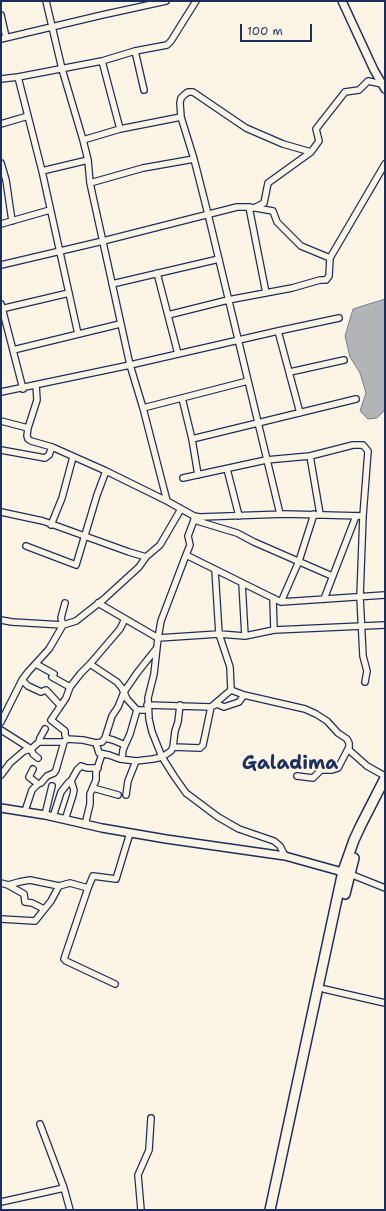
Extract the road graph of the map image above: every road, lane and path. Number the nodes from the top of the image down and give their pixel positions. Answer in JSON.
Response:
{"nodes":[{"id":1,"x":46,"y":1,"type":"edge"},
{"id":2,"x":166,"y":1,"type":"edge"},
{"id":3,"x":196,"y":1,"type":"edge"},
{"id":4,"x":342,"y":1,"type":"edge"},
{"id":5,"x":152,"y":2,"type":"edge"},
{"id":6,"x":1,"y":15,"type":"edge"},
{"id":7,"x":52,"y":27,"type":"junction"},
{"id":8,"x":4,"y":38,"type":"edge"},
{"id":9,"x":135,"y":51,"type":"junction"},
{"id":10,"x":102,"y":61,"type":"junction"},
{"id":11,"x":62,"y":69,"type":"junction"},
{"id":12,"x":18,"y":77,"type":"junction"},
{"id":13,"x":1,"y":78,"type":"edge"},
{"id":14,"x":383,"y":87,"type":"edge"},
{"id":15,"x":144,"y":90,"type":"dead end"},
{"id":16,"x":28,"y":116,"type":"junction"},
{"id":17,"x":181,"y":117,"type":"junction"},
{"id":18,"x":1,"y":124,"type":"edge"},
{"id":19,"x":120,"y":129,"type":"junction"},
{"id":20,"x":83,"y":140,"type":"junction"},
{"id":21,"x":311,"y":152,"type":"junction"},
{"id":22,"x":194,"y":158,"type":"junction"},
{"id":23,"x":88,"y":160,"type":"junction"},
{"id":24,"x":1,"y":163,"type":"edge"},
{"id":25,"x":385,"y":164,"type":"edge"},
{"id":26,"x":42,"y":171,"type":"junction"},
{"id":27,"x":3,"y":181,"type":"edge"},
{"id":28,"x":90,"y":182,"type":"junction"},
{"id":29,"x":251,"y":207,"type":"junction"},
{"id":30,"x":50,"y":210,"type":"junction"},
{"id":31,"x":208,"y":214,"type":"junction"},
{"id":32,"x":12,"y":221,"type":"junction"},
{"id":33,"x":1,"y":224,"type":"edge"},
{"id":34,"x":103,"y":241,"type":"junction"},
{"id":35,"x":60,"y":251,"type":"junction"},
{"id":36,"x":330,"y":258,"type":"junction"},
{"id":37,"x":218,"y":259,"type":"junction"},
{"id":38,"x":1,"y":265,"type":"edge"},
{"id":39,"x":157,"y":273,"type":"junction"},
{"id":40,"x":112,"y":284,"type":"junction"},
{"id":41,"x":69,"y":293,"type":"junction"},
{"id":42,"x":266,"y":293,"type":"junction"},
{"id":43,"x":228,"y":300,"type":"junction"},
{"id":44,"x":1,"y":307,"type":"edge"},
{"id":45,"x":168,"y":315,"type":"junction"},
{"id":46,"x":339,"y":318,"type":"dead end"},
{"id":47,"x":120,"y":324,"type":"junction"},
{"id":48,"x":278,"y":330,"type":"junction"},
{"id":49,"x":78,"y":334,"type":"junction"},
{"id":50,"x":238,"y":341,"type":"junction"},
{"id":51,"x":13,"y":350,"type":"junction"},
{"id":52,"x":178,"y":354,"type":"junction"},
{"id":53,"x":344,"y":360,"type":"dead end"},
{"id":54,"x":130,"y":366,"type":"junction"},
{"id":55,"x":290,"y":372,"type":"junction"},
{"id":56,"x":248,"y":381,"type":"junction"},
{"id":57,"x":36,"y":386,"type":"junction"},
{"id":58,"x":23,"y":388,"type":"junction"},
{"id":59,"x":1,"y":392,"type":"edge"},
{"id":60,"x":182,"y":398,"type":"junction"},
{"id":61,"x":356,"y":399,"type":"dead end"},
{"id":62,"x":143,"y":408,"type":"junction"},
{"id":63,"x":300,"y":413,"type":"junction"},
{"id":64,"x":1,"y":421,"type":"edge"},
{"id":65,"x":258,"y":424,"type":"junction"},
{"id":66,"x":28,"y":428,"type":"junction"},
{"id":67,"x":192,"y":439,"type":"junction"},
{"id":68,"x":52,"y":448,"type":"junction"},
{"id":69,"x":1,"y":450,"type":"edge"},
{"id":70,"x":310,"y":456,"type":"junction"},
{"id":71,"x":72,"y":457,"type":"junction"},
{"id":72,"x":266,"y":460,"type":"junction"},
{"id":73,"x":227,"y":469,"type":"junction"},
{"id":74,"x":106,"y":471,"type":"junction"},
{"id":75,"x":198,"y":475,"type":"junction"},
{"id":76,"x":183,"y":478,"type":"dead end"},
{"id":77,"x":167,"y":501,"type":"junction"},
{"id":78,"x":181,"y":509,"type":"junction"},
{"id":79,"x":1,"y":512,"type":"edge"},
{"id":80,"x":280,"y":514,"type":"junction"},
{"id":81,"x":314,"y":514,"type":"junction"},
{"id":82,"x":320,"y":514,"type":"junction"},
{"id":83,"x":239,"y":516,"type":"junction"},
{"id":84,"x":356,"y":516,"type":"junction"},
{"id":85,"x":363,"y":516,"type":"junction"},
{"id":86,"x":194,"y":518,"type":"junction"},
{"id":87,"x":51,"y":525,"type":"junction"},
{"id":88,"x":85,"y":536,"type":"junction"},
{"id":89,"x":26,"y":546,"type":"dead end"},
{"id":90,"x":186,"y":555,"type":"junction"},
{"id":91,"x":146,"y":557,"type":"junction"},
{"id":92,"x":299,"y":561,"type":"junction"},
{"id":93,"x":215,"y":570,"type":"junction"},
{"id":94,"x":332,"y":576,"type":"junction"},
{"id":95,"x":242,"y":583,"type":"junction"},
{"id":96,"x":385,"y":596,"type":"edge"},
{"id":97,"x":360,"y":597,"type":"junction"},
{"id":98,"x":273,"y":598,"type":"junction"},
{"id":99,"x":324,"y":599,"type":"junction"},
{"id":100,"x":281,"y":602,"type":"junction"},
{"id":101,"x":65,"y":603,"type":"dead end"},
{"id":102,"x":98,"y":604,"type":"junction"},
{"id":103,"x":125,"y":619,"type":"junction"},
{"id":104,"x":1,"y":620,"type":"edge"},
{"id":105,"x":63,"y":625,"type":"junction"},
{"id":106,"x":385,"y":625,"type":"edge"},
{"id":107,"x":362,"y":626,"type":"junction"},
{"id":108,"x":274,"y":630,"type":"junction"},
{"id":109,"x":219,"y":634,"type":"junction"},
{"id":110,"x":245,"y":636,"type":"junction"},
{"id":111,"x":158,"y":638,"type":"junction"},
{"id":112,"x":156,"y":649,"type":"junction"},
{"id":113,"x":36,"y":664,"type":"junction"},
{"id":114,"x":90,"y":664,"type":"junction"},
{"id":115,"x":22,"y":680,"type":"junction"},
{"id":116,"x":365,"y":682,"type":"dead end"},
{"id":117,"x":70,"y":687,"type":"junction"},
{"id":118,"x":231,"y":690,"type":"junction"},
{"id":119,"x":124,"y":692,"type":"junction"},
{"id":120,"x":244,"y":695,"type":"junction"},
{"id":121,"x":60,"y":705,"type":"junction"},
{"id":122,"x":180,"y":705,"type":"junction"},
{"id":123,"x":211,"y":706,"type":"junction"},
{"id":124,"x":148,"y":708,"type":"junction"},
{"id":125,"x":137,"y":710,"type":"junction"},
{"id":126,"x":1,"y":722,"type":"edge"},
{"id":127,"x":1,"y":730,"type":"edge"},
{"id":128,"x":45,"y":730,"type":"dead end"},
{"id":129,"x":105,"y":738,"type":"junction"},
{"id":130,"x":66,"y":740,"type":"junction"},
{"id":131,"x":39,"y":742,"type":"junction"},
{"id":132,"x":96,"y":743,"type":"junction"},
{"id":133,"x":125,"y":745,"type":"junction"},
{"id":134,"x":173,"y":747,"type":"junction"},
{"id":135,"x":350,"y":747,"type":"junction"},
{"id":136,"x":31,"y":749,"type":"junction"},
{"id":137,"x":102,"y":754,"type":"junction"},
{"id":138,"x":162,"y":757,"type":"junction"},
{"id":139,"x":38,"y":758,"type":"dead end"},
{"id":140,"x":122,"y":759,"type":"junction"},
{"id":141,"x":136,"y":761,"type":"junction"},
{"id":142,"x":98,"y":768,"type":"junction"},
{"id":143,"x":33,"y":769,"type":"dead end"},
{"id":144,"x":1,"y":775,"type":"edge"},
{"id":145,"x":297,"y":776,"type":"dead end"},
{"id":146,"x":385,"y":777,"type":"edge"},
{"id":147,"x":71,"y":782,"type":"junction"},
{"id":148,"x":38,"y":784,"type":"junction"},
{"id":149,"x":52,"y":786,"type":"dead end"},
{"id":150,"x":93,"y":788,"type":"junction"},
{"id":151,"x":385,"y":790,"type":"edge"},
{"id":152,"x":118,"y":795,"type":"dead end"},
{"id":153,"x":126,"y":795,"type":"dead end"},
{"id":154,"x":377,"y":798,"type":"junction"},
{"id":155,"x":1,"y":808,"type":"edge"},
{"id":156,"x":25,"y":811,"type":"junction"},
{"id":157,"x":45,"y":815,"type":"junction"},
{"id":158,"x":53,"y":817,"type":"junction"},
{"id":159,"x":65,"y":820,"type":"junction"},
{"id":160,"x":85,"y":825,"type":"junction"},
{"id":161,"x":130,"y":833,"type":"junction"},
{"id":162,"x":285,"y":856,"type":"junction"},
{"id":163,"x":346,"y":873,"type":"junction"},
{"id":164,"x":1,"y":883,"type":"edge"},
{"id":165,"x":8,"y":885,"type":"junction"},
{"id":166,"x":59,"y":886,"type":"junction"},
{"id":167,"x":88,"y":888,"type":"junction"},
{"id":168,"x":385,"y":888,"type":"edge"},
{"id":169,"x":44,"y":909,"type":"junction"},
{"id":170,"x":1,"y":919,"type":"edge"},
{"id":171,"x":115,"y":984,"type":"dead end"},
{"id":172,"x":324,"y":989,"type":"junction"},
{"id":173,"x":385,"y":1003,"type":"edge"},
{"id":174,"x":302,"y":1072,"type":"junction"},
{"id":175,"x":151,"y":1118,"type":"dead end"},
{"id":176,"x":40,"y":1124,"type":"dead end"},
{"id":177,"x":280,"y":1175,"type":"junction"},
{"id":178,"x":64,"y":1188,"type":"junction"},
{"id":179,"x":1,"y":1202,"type":"edge"},
{"id":180,"x":70,"y":1210,"type":"edge"},
{"id":181,"x":141,"y":1210,"type":"edge"},
{"id":182,"x":270,"y":1210,"type":"edge"},
{"id":183,"x":275,"y":1210,"type":"edge"}],
"edges":[{"from":1,"to":7,"type":"street"},
{"from":2,"to":5,"type":"street"},
{"from":3,"to":9,"type":"street"},
{"from":4,"to":14,"type":"street"},
{"from":5,"to":7,"type":"street"},
{"from":6,"to":8,"type":"street"},
{"from":7,"to":8,"type":"street"},
{"from":7,"to":11,"type":"street"},
{"from":9,"to":10,"type":"street"},
{"from":9,"to":15,"type":"street"},
{"from":10,"to":11,"type":"street"},
{"from":10,"to":19,"type":"street"},
{"from":11,"to":12,"type":"street"},
{"from":11,"to":20,"type":"street"},
{"from":12,"to":13,"type":"street"},
{"from":12,"to":16,"type":"street"},
{"from":14,"to":21,"type":"street"},
{"from":16,"to":18,"type":"street"},
{"from":16,"to":26,"type":"street"},
{"from":17,"to":19,"type":"street"},
{"from":17,"to":21,"type":"street"},
{"from":17,"to":22,"type":"street"},
{"from":19,"to":20,"type":"street"},
{"from":20,"to":23,"type":"street"},
{"from":21,"to":29,"type":"street"},
{"from":22,"to":28,"type":"street"},
{"from":22,"to":31,"type":"street"},
{"from":23,"to":26,"type":"street"},
{"from":23,"to":28,"type":"street"},
{"from":24,"to":27,"type":"street"},
{"from":25,"to":36,"type":"street"},
{"from":26,"to":30,"type":"street"},
{"from":27,"to":32,"type":"street"},
{"from":28,"to":34,"type":"street"},
{"from":29,"to":31,"type":"street"},
{"from":29,"to":36,"type":"street"},
{"from":29,"to":42,"type":"street"},
{"from":30,"to":32,"type":"street"},
{"from":30,"to":35,"type":"street"},
{"from":31,"to":34,"type":"street"},
{"from":31,"to":37,"type":"street"},
{"from":32,"to":33,"type":"street"},
{"from":34,"to":35,"type":"street"},
{"from":34,"to":40,"type":"street"},
{"from":35,"to":38,"type":"street"},
{"from":35,"to":41,"type":"street"},
{"from":36,"to":42,"type":"street"},
{"from":37,"to":39,"type":"street"},
{"from":37,"to":43,"type":"street"},
{"from":39,"to":40,"type":"street"},
{"from":39,"to":45,"type":"street"},
{"from":40,"to":47,"type":"street"},
{"from":41,"to":44,"type":"street"},
{"from":41,"to":49,"type":"street"},
{"from":42,"to":43,"type":"street"},
{"from":43,"to":45,"type":"street"},
{"from":43,"to":50,"type":"street"},
{"from":44,"to":51,"type":"street"},
{"from":45,"to":52,"type":"street"},
{"from":46,"to":48,"type":"street"},
{"from":47,"to":49,"type":"street"},
{"from":47,"to":54,"type":"street"},
{"from":48,"to":50,"type":"street"},
{"from":48,"to":55,"type":"street"},
{"from":49,"to":51,"type":"street"},
{"from":50,"to":52,"type":"street"},
{"from":50,"to":56,"type":"street"},
{"from":51,"to":58,"type":"street"},
{"from":52,"to":54,"type":"street"},
{"from":53,"to":55,"type":"street"},
{"from":54,"to":57,"type":"street"},
{"from":54,"to":62,"type":"street"},
{"from":55,"to":63,"type":"street"},
{"from":56,"to":60,"type":"street"},
{"from":56,"to":65,"type":"street"},
{"from":57,"to":58,"type":"street"},
{"from":57,"to":66,"type":"street"},
{"from":58,"to":59,"type":"street"},
{"from":60,"to":62,"type":"street"},
{"from":60,"to":67,"type":"street"},
{"from":61,"to":63,"type":"street"},
{"from":62,"to":77,"type":"street"},
{"from":63,"to":65,"type":"street"},
{"from":64,"to":66,"type":"street"},
{"from":65,"to":67,"type":"street"},
{"from":65,"to":72,"type":"street"},
{"from":66,"to":68,"type":"street"},
{"from":67,"to":75,"type":"street"},
{"from":68,"to":69,"type":"street"},
{"from":68,"to":71,"type":"street"},
{"from":70,"to":72,"type":"street"},
{"from":70,"to":82,"type":"street"},
{"from":70,"to":85,"type":"street"},
{"from":71,"to":74,"type":"street"},
{"from":71,"to":87,"type":"street"},
{"from":72,"to":73,"type":"street"},
{"from":72,"to":80,"type":"street"},
{"from":73,"to":75,"type":"street"},
{"from":73,"to":83,"type":"street"},
{"from":74,"to":77,"type":"street"},
{"from":74,"to":88,"type":"street"},
{"from":75,"to":76,"type":"street"},
{"from":77,"to":78,"type":"street"},
{"from":78,"to":86,"type":"street"},
{"from":78,"to":91,"type":"street"},
{"from":79,"to":87,"type":"street"},
{"from":80,"to":81,"type":"street"},
{"from":80,"to":83,"type":"street"},
{"from":81,"to":82,"type":"street"},
{"from":81,"to":92,"type":"street"},
{"from":82,"to":84,"type":"street"},
{"from":83,"to":86,"type":"street"},
{"from":84,"to":85,"type":"street"},
{"from":84,"to":94,"type":"street"},
{"from":85,"to":97,"type":"street"},
{"from":86,"to":90,"type":"street"},
{"from":86,"to":92,"type":"street"},
{"from":87,"to":88,"type":"street"},
{"from":88,"to":89,"type":"street"},
{"from":88,"to":91,"type":"street"},
{"from":90,"to":93,"type":"street"},
{"from":90,"to":111,"type":"street"},
{"from":91,"to":102,"type":"street"},
{"from":92,"to":94,"type":"street"},
{"from":92,"to":100,"type":"street"},
{"from":93,"to":95,"type":"street"},
{"from":93,"to":109,"type":"street"},
{"from":94,"to":99,"type":"street"},
{"from":95,"to":98,"type":"street"},
{"from":95,"to":110,"type":"street"},
{"from":96,"to":97,"type":"street"},
{"from":97,"to":99,"type":"street"},
{"from":97,"to":107,"type":"street"},
{"from":98,"to":100,"type":"street"},
{"from":98,"to":108,"type":"street"},
{"from":99,"to":100,"type":"street"},
{"from":101,"to":105,"type":"street"},
{"from":102,"to":103,"type":"street"},
{"from":102,"to":105,"type":"street"},
{"from":103,"to":111,"type":"street"},
{"from":103,"to":114,"type":"street"},
{"from":104,"to":105,"type":"street"},
{"from":105,"to":113,"type":"street"},
{"from":106,"to":107,"type":"street"},
{"from":107,"to":108,"type":"street"},
{"from":107,"to":116,"type":"street"},
{"from":108,"to":110,"type":"street"},
{"from":109,"to":110,"type":"street"},
{"from":109,"to":111,"type":"street"},
{"from":109,"to":118,"type":"street"},
{"from":111,"to":112,"type":"street"},
{"from":112,"to":119,"type":"street"},
{"from":112,"to":124,"type":"street"},
{"from":113,"to":115,"type":"street"},
{"from":113,"to":117,"type":"street"},
{"from":114,"to":117,"type":"street"},
{"from":114,"to":119,"type":"street"},
{"from":115,"to":121,"type":"street"},
{"from":115,"to":126,"type":"street"},
{"from":117,"to":121,"type":"street"},
{"from":118,"to":120,"type":"street"},
{"from":118,"to":123,"type":"street"},
{"from":119,"to":125,"type":"street"},
{"from":119,"to":129,"type":"street"},
{"from":120,"to":123,"type":"street"},
{"from":120,"to":135,"type":"street"},
{"from":121,"to":130,"type":"street"},
{"from":122,"to":123,"type":"street"},
{"from":122,"to":124,"type":"street"},
{"from":122,"to":134,"type":"street"},
{"from":123,"to":134,"type":"street"},
{"from":124,"to":125,"type":"street"},
{"from":124,"to":138,"type":"street"},
{"from":125,"to":133,"type":"street"},
{"from":127,"to":136,"type":"street"},
{"from":128,"to":131,"type":"street"},
{"from":129,"to":132,"type":"street"},
{"from":129,"to":133,"type":"street"},
{"from":130,"to":131,"type":"street"},
{"from":130,"to":132,"type":"street"},
{"from":130,"to":148,"type":"street"},
{"from":131,"to":136,"type":"street"},
{"from":132,"to":137,"type":"street"},
{"from":133,"to":140,"type":"street"},
{"from":134,"to":138,"type":"street"},
{"from":135,"to":145,"type":"street"},
{"from":135,"to":146,"type":"street"},
{"from":136,"to":139,"type":"street"},
{"from":136,"to":144,"type":"street"},
{"from":137,"to":140,"type":"street"},
{"from":137,"to":142,"type":"street"},
{"from":138,"to":141,"type":"street"},
{"from":138,"to":162,"type":"street"},
{"from":140,"to":141,"type":"street"},
{"from":141,"to":153,"type":"street"},
{"from":142,"to":147,"type":"street"},
{"from":142,"to":150,"type":"street"},
{"from":143,"to":148,"type":"street"},
{"from":146,"to":154,"type":"highway"},
{"from":147,"to":158,"type":"street"},
{"from":147,"to":159,"type":"street"},
{"from":148,"to":156,"type":"street"},
{"from":149,"to":157,"type":"street"},
{"from":150,"to":152,"type":"street"},
{"from":150,"to":160,"type":"street"},
{"from":151,"to":154,"type":"highway"},
{"from":154,"to":163,"type":"highway"},
{"from":155,"to":156,"type":"street"},
{"from":156,"to":157,"type":"street"},
{"from":157,"to":158,"type":"street"},
{"from":158,"to":159,"type":"street"},
{"from":159,"to":160,"type":"street"},
{"from":160,"to":161,"type":"street"},
{"from":161,"to":162,"type":"street"},
{"from":161,"to":167,"type":"street"},
{"from":162,"to":163,"type":"street"},
{"from":163,"to":168,"type":"street"},
{"from":163,"to":172,"type":"highway"},
{"from":163,"to":174,"type":"highway"},
{"from":164,"to":165,"type":"street"},
{"from":165,"to":166,"type":"street"},
{"from":165,"to":169,"type":"street"},
{"from":166,"to":167,"type":"street"},
{"from":166,"to":169,"type":"street"},
{"from":167,"to":171,"type":"street"},
{"from":169,"to":170,"type":"street"},
{"from":172,"to":173,"type":"street"},
{"from":172,"to":174,"type":"highway"},
{"from":174,"to":177,"type":"highway"},
{"from":175,"to":181,"type":"street"},
{"from":176,"to":178,"type":"street"},
{"from":177,"to":182,"type":"highway"},
{"from":177,"to":183,"type":"highway"},
{"from":178,"to":179,"type":"street"},
{"from":178,"to":180,"type":"street"}]}
